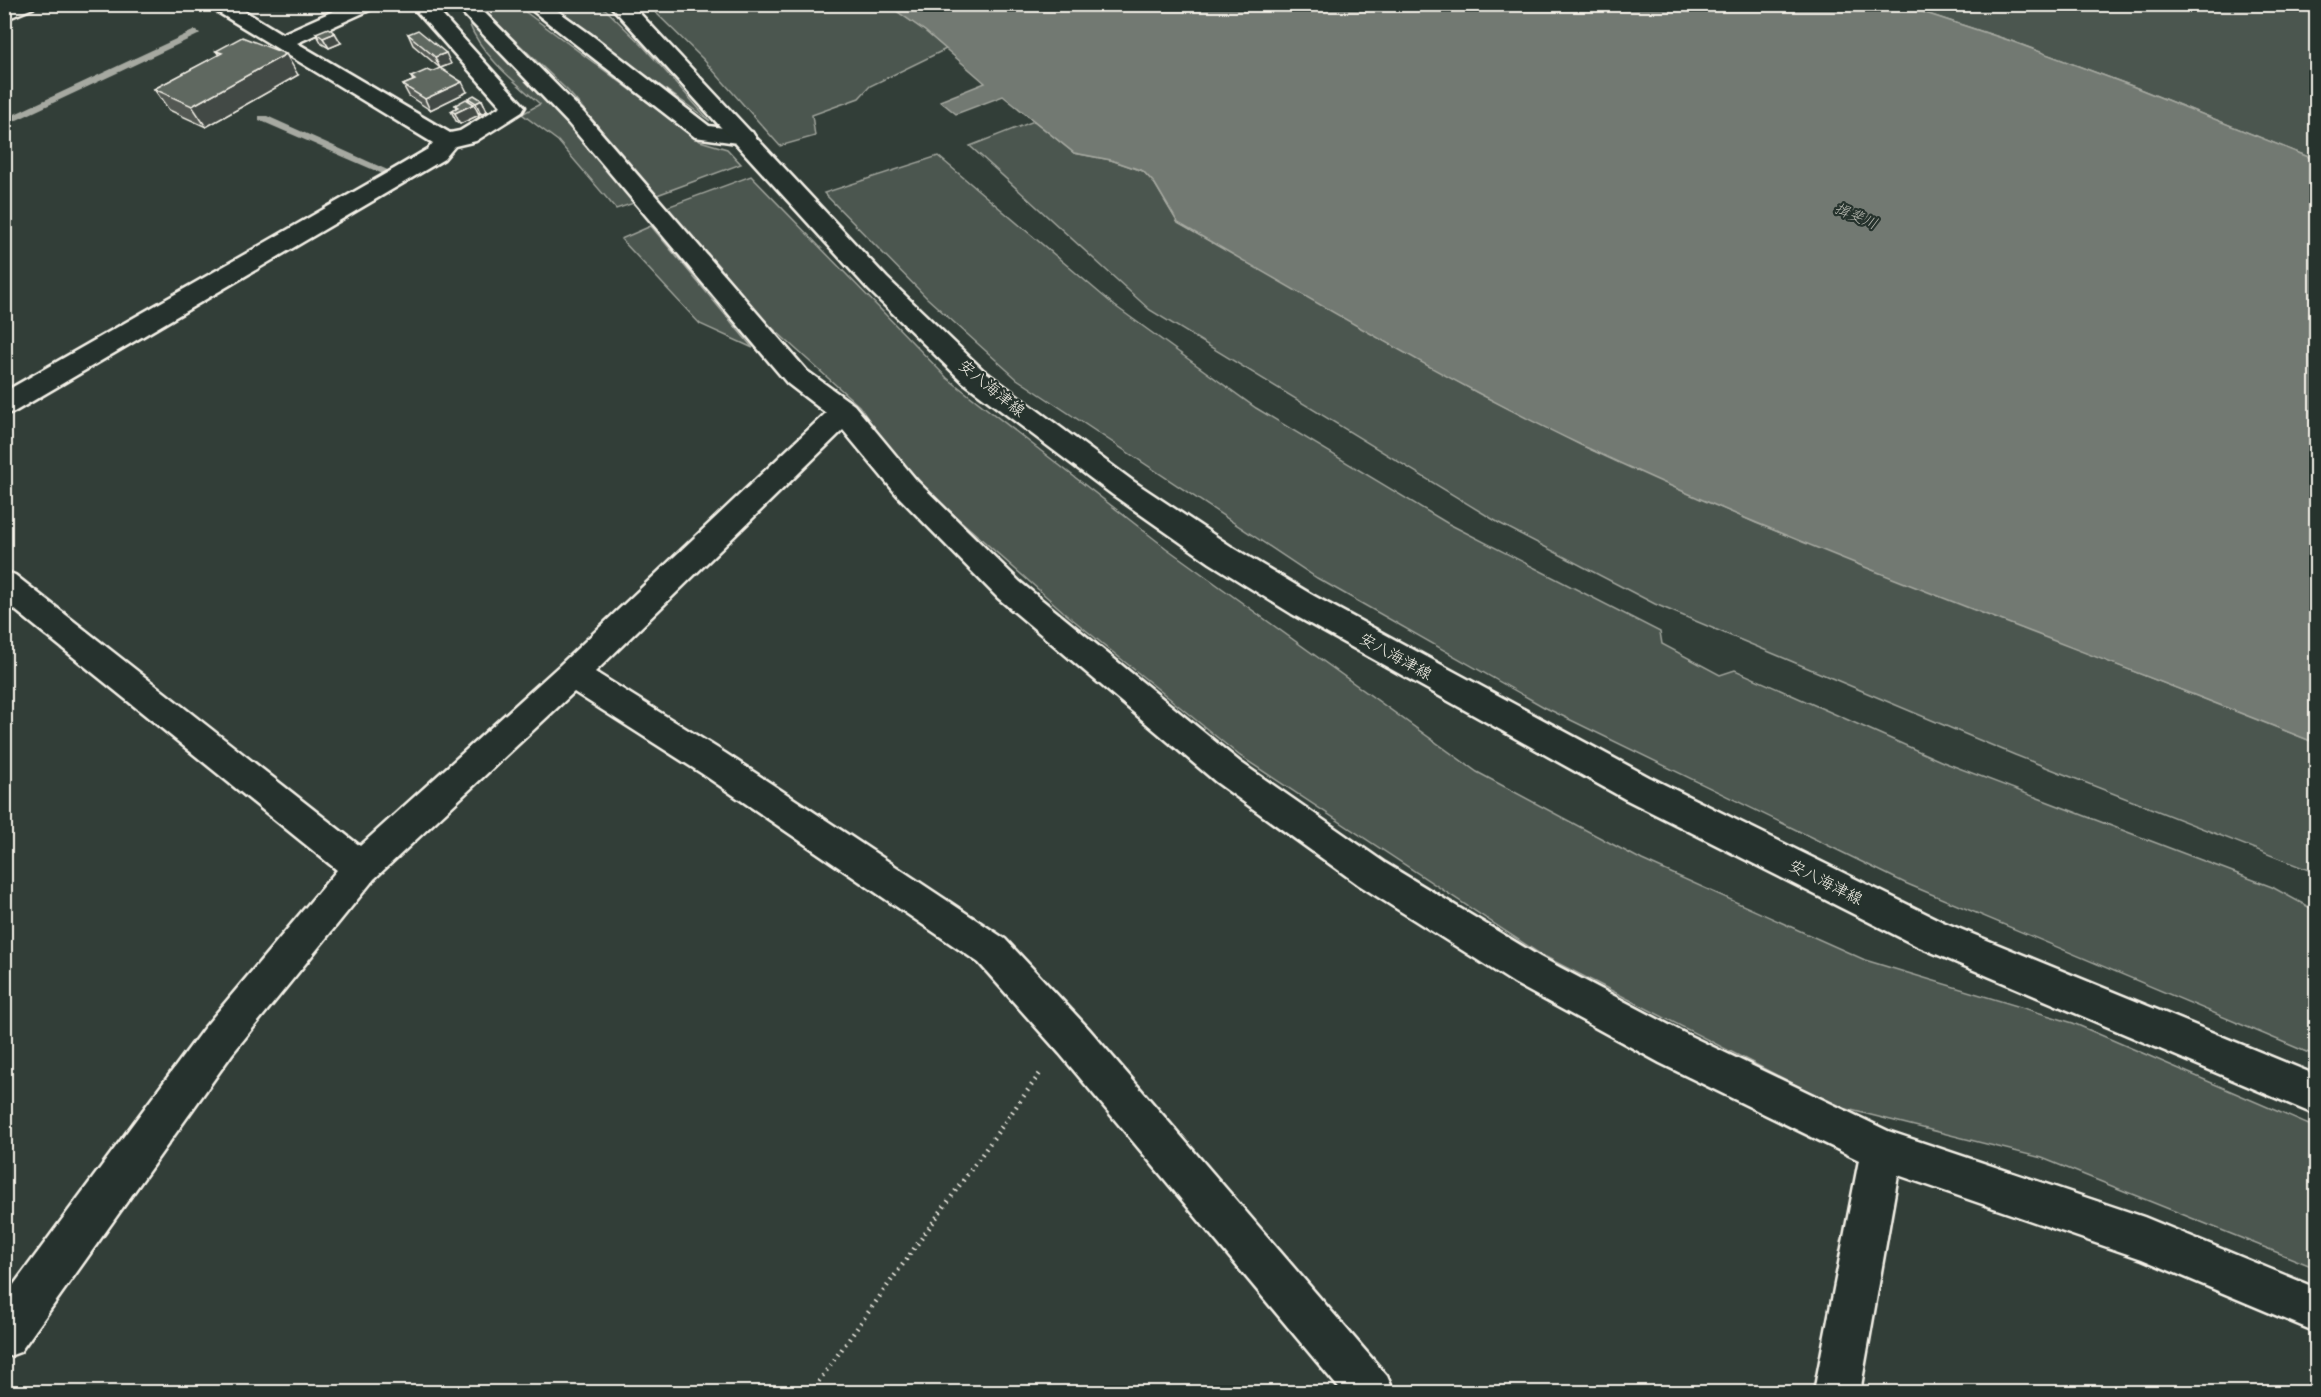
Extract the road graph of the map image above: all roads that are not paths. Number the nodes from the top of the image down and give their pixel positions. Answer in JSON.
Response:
{"nodes":[{"id":1,"x":26,"y":4,"type":"edge"},
{"id":2,"x":218,"y":4,"type":"edge"},
{"id":3,"x":420,"y":4,"type":"edge"},
{"id":4,"x":464,"y":4,"type":"edge"},
{"id":5,"x":534,"y":4,"type":"edge"},
{"id":6,"x":620,"y":4,"type":"edge"},
{"id":7,"x":365,"y":5,"type":"edge"},
{"id":8,"x":4,"y":14,"type":"edge"},
{"id":9,"x":281,"y":42,"type":"junction"},
{"id":10,"x":744,"y":137,"type":"junction"},
{"id":11,"x":447,"y":141,"type":"junction"},
{"id":12,"x":4,"y":405,"type":"edge"},
{"id":13,"x":844,"y":412,"type":"junction"},
{"id":14,"x":11,"y":598,"type":"edge"},
{"id":15,"x":572,"y":674,"type":"junction"},
{"id":16,"x":361,"y":868,"type":"junction"},
{"id":17,"x":2316,"y":1095,"type":"edge"},
{"id":18,"x":1882,"y":1149,"type":"junction"},
{"id":19,"x":2316,"y":1310,"type":"edge"},
{"id":20,"x":4,"y":1336,"type":"edge"},
{"id":21,"x":1371,"y":1392,"type":"edge"},
{"id":22,"x":1837,"y":1392,"type":"edge"}],
"edges":[{"from":1,"to":8,"type":"street"},
{"from":2,"to":9,"type":"street"},
{"from":3,"to":11,"type":"street"},
{"from":4,"to":13,"type":"street"},
{"from":5,"to":10,"type":"street"},
{"from":6,"to":10,"type":"street","name":"安八海津線"},
{"from":7,"to":9,"type":"street"},
{"from":9,"to":11,"type":"street"},
{"from":10,"to":17,"type":"street","name":"安八海津線"},
{"from":11,"to":12,"type":"street"},
{"from":13,"to":15,"type":"street"},
{"from":13,"to":18,"type":"street"},
{"from":14,"to":16,"type":"street"},
{"from":15,"to":16,"type":"street"},
{"from":15,"to":21,"type":"street"},
{"from":16,"to":20,"type":"street"},
{"from":18,"to":19,"type":"street"},
{"from":18,"to":22,"type":"street"}]}
